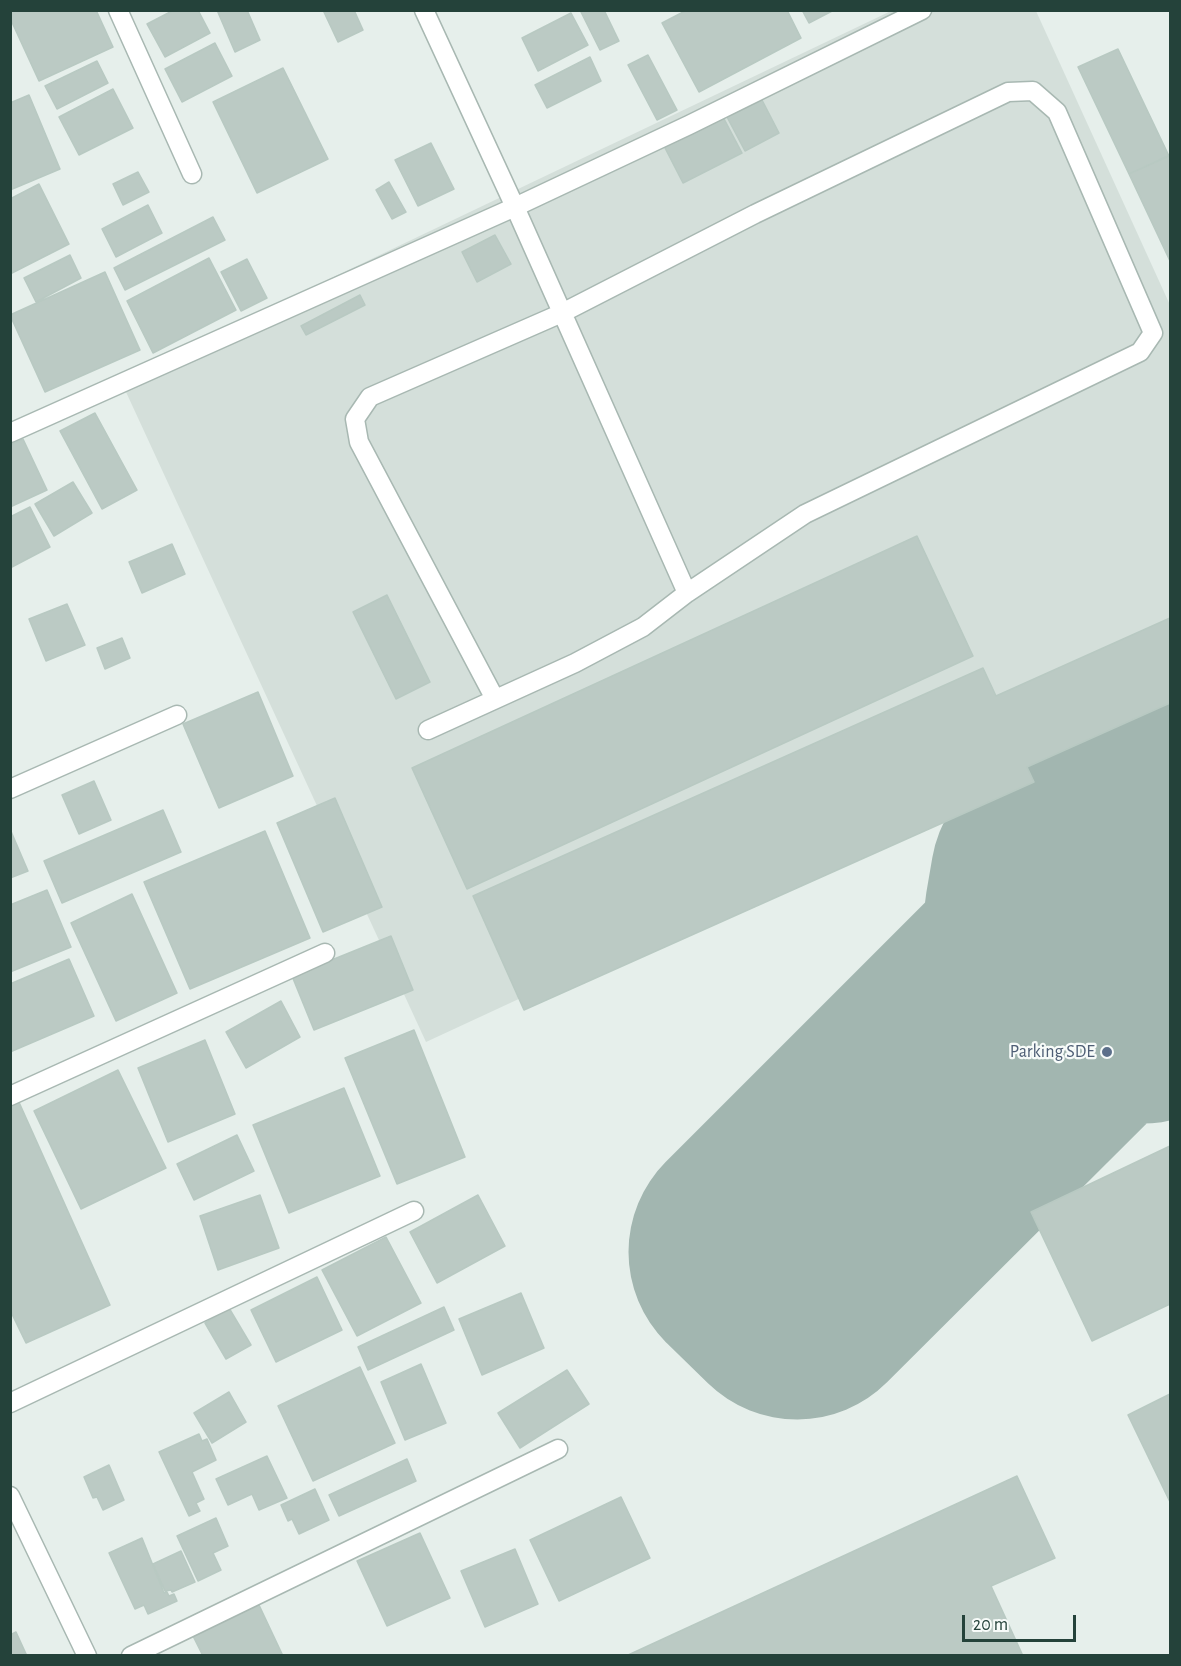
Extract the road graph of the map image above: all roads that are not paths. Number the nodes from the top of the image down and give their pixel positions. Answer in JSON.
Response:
{"nodes":[{"id":1,"x":118,"y":10,"type":"edge"},
{"id":2,"x":424,"y":10,"type":"edge"},
{"id":3,"x":922,"y":10,"type":"edge"},
{"id":4,"x":192,"y":174,"type":"dead end"},
{"id":5,"x":514,"y":207,"type":"junction"},
{"id":6,"x":562,"y":313,"type":"junction"},
{"id":7,"x":10,"y":433,"type":"edge"},
{"id":8,"x":687,"y":593,"type":"junction"},
{"id":9,"x":495,"y":699,"type":"junction"},
{"id":10,"x":177,"y":715,"type":"dead end"},
{"id":11,"x":428,"y":730,"type":"dead end"},
{"id":12,"x":10,"y":789,"type":"edge"},
{"id":13,"x":325,"y":953,"type":"dead end"},
{"id":14,"x":10,"y":1096,"type":"edge"},
{"id":15,"x":414,"y":1211,"type":"dead end"},
{"id":16,"x":10,"y":1403,"type":"edge"},
{"id":17,"x":558,"y":1449,"type":"dead end"},
{"id":18,"x":10,"y":1496,"type":"edge"},
{"id":19,"x":87,"y":1656,"type":"edge"},
{"id":20,"x":131,"y":1656,"type":"edge"}],
"edges":[{"from":1,"to":4,"type":"street"},
{"from":2,"to":5,"type":"street"},
{"from":3,"to":5,"type":"street"},
{"from":5,"to":6,"type":"street"},
{"from":5,"to":7,"type":"street"},
{"from":6,"to":8,"type":"street"},
{"from":6,"to":8,"type":"street"},
{"from":6,"to":9,"type":"street"},
{"from":8,"to":9,"type":"street"},
{"from":9,"to":11,"type":"street"},
{"from":10,"to":12,"type":"street"},
{"from":13,"to":14,"type":"street"},
{"from":15,"to":16,"type":"street"},
{"from":17,"to":20,"type":"street"},
{"from":18,"to":19,"type":"street"}]}
